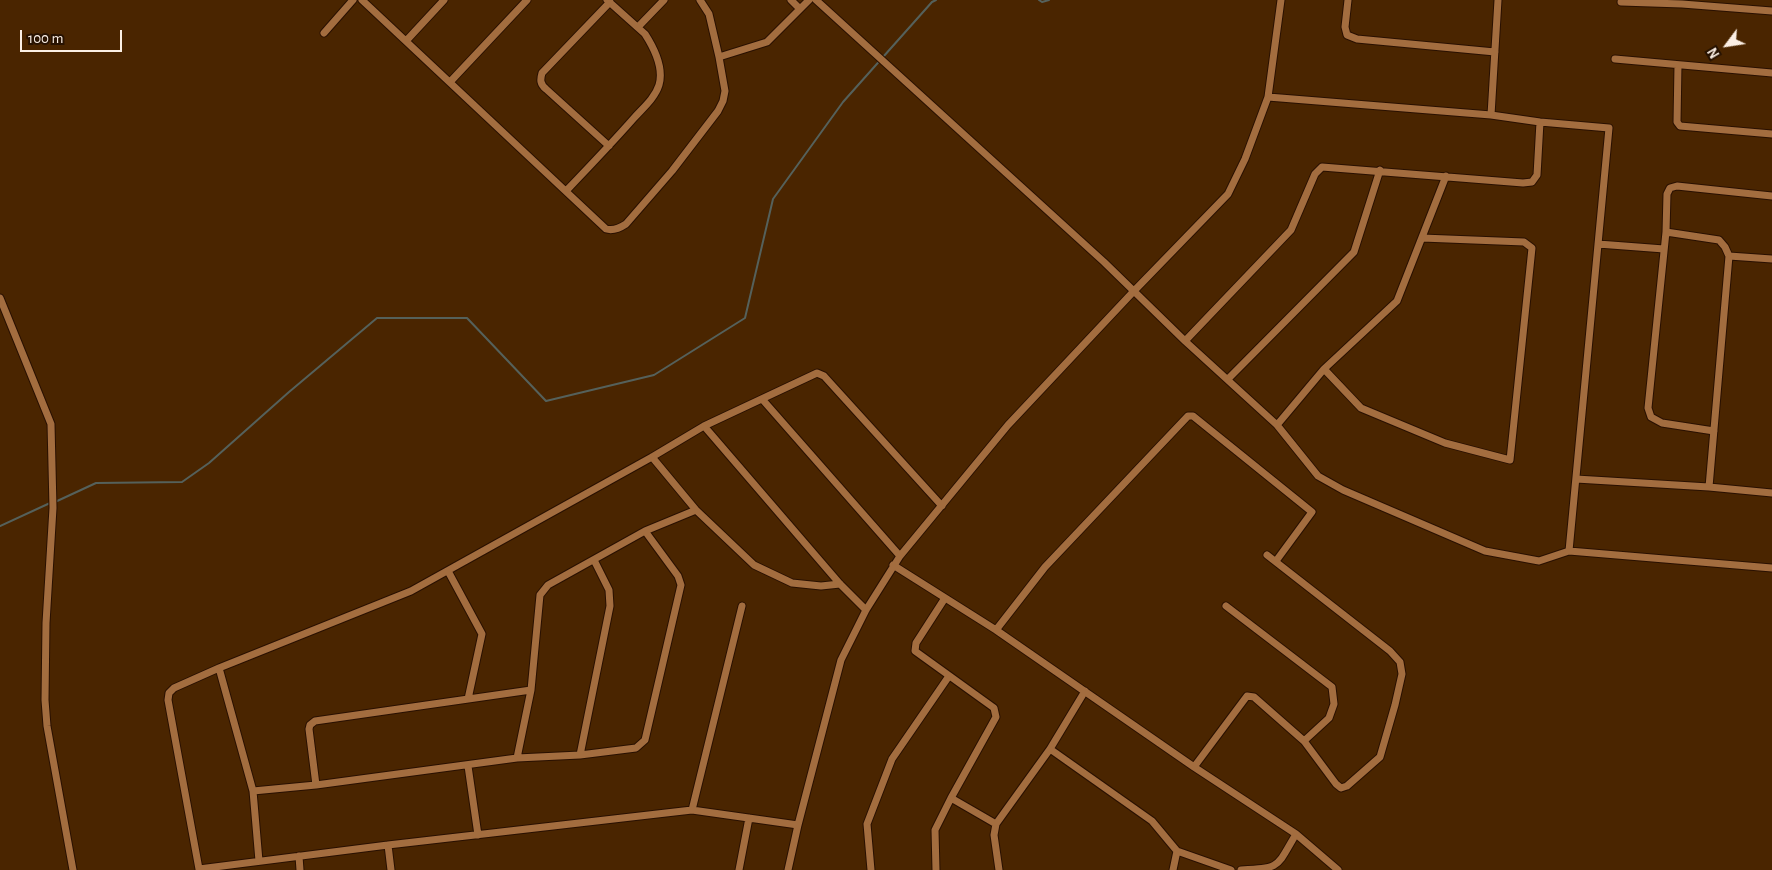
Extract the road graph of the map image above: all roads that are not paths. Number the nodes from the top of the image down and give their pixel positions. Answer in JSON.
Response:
{"nodes":[{"id":1,"x":353,"y":0,"type":"edge"},
{"id":2,"x":362,"y":0,"type":"edge"},
{"id":3,"x":444,"y":0,"type":"edge"},
{"id":4,"x":527,"y":0,"type":"edge"},
{"id":5,"x":664,"y":0,"type":"edge"},
{"id":6,"x":700,"y":0,"type":"edge"},
{"id":7,"x":791,"y":0,"type":"edge"},
{"id":8,"x":809,"y":0,"type":"edge"},
{"id":9,"x":816,"y":0,"type":"edge"},
{"id":10,"x":1280,"y":0,"type":"edge"},
{"id":11,"x":1348,"y":0,"type":"edge"},
{"id":12,"x":1498,"y":0,"type":"edge"},
{"id":13,"x":609,"y":1,"type":"edge"},
{"id":14,"x":1621,"y":2,"type":"dead end"},
{"id":15,"x":1682,"y":2,"type":"edge"},
{"id":16,"x":800,"y":9,"type":"junction"},
{"id":17,"x":1772,"y":11,"type":"edge"},
{"id":18,"x":638,"y":27,"type":"junction"},
{"id":19,"x":324,"y":33,"type":"dead end"},
{"id":20,"x":406,"y":42,"type":"junction"},
{"id":21,"x":1495,"y":52,"type":"junction"},
{"id":22,"x":719,"y":56,"type":"junction"},
{"id":23,"x":1615,"y":59,"type":"dead end"},
{"id":24,"x":1678,"y":65,"type":"junction"},
{"id":25,"x":1772,"y":73,"type":"edge"},
{"id":26,"x":450,"y":82,"type":"junction"},
{"id":27,"x":1268,"y":97,"type":"junction"},
{"id":28,"x":1491,"y":115,"type":"junction"},
{"id":29,"x":1540,"y":122,"type":"junction"},
{"id":30,"x":1772,"y":134,"type":"edge"},
{"id":31,"x":609,"y":146,"type":"junction"},
{"id":32,"x":1380,"y":170,"type":"junction"},
{"id":33,"x":1446,"y":176,"type":"junction"},
{"id":34,"x":566,"y":191,"type":"junction"},
{"id":35,"x":1772,"y":196,"type":"edge"},
{"id":36,"x":1666,"y":232,"type":"junction"},
{"id":37,"x":1422,"y":238,"type":"junction"},
{"id":38,"x":1598,"y":244,"type":"junction"},
{"id":39,"x":1664,"y":249,"type":"junction"},
{"id":40,"x":1729,"y":256,"type":"junction"},
{"id":41,"x":1772,"y":259,"type":"edge"},
{"id":42,"x":1133,"y":292,"type":"junction"},
{"id":43,"x":0,"y":298,"type":"edge"},
{"id":44,"x":1185,"y":341,"type":"junction"},
{"id":45,"x":1324,"y":368,"type":"junction"},
{"id":46,"x":1228,"y":379,"type":"junction"},
{"id":47,"x":762,"y":400,"type":"junction"},
{"id":48,"x":1278,"y":425,"type":"junction"},
{"id":49,"x":704,"y":426,"type":"junction"},
{"id":50,"x":1714,"y":431,"type":"junction"},
{"id":51,"x":652,"y":457,"type":"junction"},
{"id":52,"x":1576,"y":479,"type":"junction"},
{"id":53,"x":1709,"y":487,"type":"junction"},
{"id":54,"x":1772,"y":493,"type":"edge"},
{"id":55,"x":942,"y":506,"type":"junction"},
{"id":56,"x":696,"y":510,"type":"junction"},
{"id":57,"x":644,"y":531,"type":"junction"},
{"id":58,"x":1569,"y":551,"type":"junction"},
{"id":59,"x":1267,"y":555,"type":"dead end"},
{"id":60,"x":900,"y":556,"type":"junction"},
{"id":61,"x":594,"y":560,"type":"junction"},
{"id":62,"x":1276,"y":561,"type":"junction"},
{"id":63,"x":893,"y":566,"type":"junction"},
{"id":64,"x":1772,"y":568,"type":"edge"},
{"id":65,"x":448,"y":570,"type":"junction"},
{"id":66,"x":840,"y":584,"type":"junction"},
{"id":67,"x":945,"y":598,"type":"junction"},
{"id":68,"x":742,"y":606,"type":"dead end"},
{"id":69,"x":1226,"y":606,"type":"dead end"},
{"id":70,"x":866,"y":610,"type":"junction"},
{"id":71,"x":996,"y":630,"type":"junction"},
{"id":72,"x":220,"y":668,"type":"junction"},
{"id":73,"x":949,"y":676,"type":"junction"},
{"id":74,"x":531,"y":690,"type":"junction"},
{"id":75,"x":1085,"y":691,"type":"junction"},
{"id":76,"x":468,"y":699,"type":"junction"},
{"id":77,"x":1304,"y":740,"type":"junction"},
{"id":78,"x":1050,"y":748,"type":"junction"},
{"id":79,"x":580,"y":755,"type":"junction"},
{"id":80,"x":517,"y":758,"type":"junction"},
{"id":81,"x":468,"y":766,"type":"junction"},
{"id":82,"x":1194,"y":767,"type":"junction"},
{"id":83,"x":316,"y":785,"type":"junction"},
{"id":84,"x":253,"y":791,"type":"junction"},
{"id":85,"x":951,"y":798,"type":"junction"},
{"id":86,"x":692,"y":810,"type":"junction"},
{"id":87,"x":749,"y":818,"type":"junction"},
{"id":88,"x":996,"y":824,"type":"junction"},
{"id":89,"x":798,"y":825,"type":"junction"},
{"id":90,"x":1296,"y":834,"type":"junction"},
{"id":91,"x":478,"y":835,"type":"junction"},
{"id":92,"x":388,"y":845,"type":"junction"},
{"id":93,"x":1177,"y":850,"type":"junction"},
{"id":94,"x":299,"y":856,"type":"junction"},
{"id":95,"x":259,"y":861,"type":"junction"},
{"id":96,"x":73,"y":870,"type":"edge"},
{"id":97,"x":195,"y":870,"type":"edge"},
{"id":98,"x":300,"y":870,"type":"edge"},
{"id":99,"x":391,"y":870,"type":"edge"},
{"id":100,"x":739,"y":870,"type":"edge"},
{"id":101,"x":788,"y":870,"type":"edge"},
{"id":102,"x":871,"y":870,"type":"edge"},
{"id":103,"x":936,"y":870,"type":"edge"},
{"id":104,"x":999,"y":870,"type":"edge"},
{"id":105,"x":1173,"y":870,"type":"edge"},
{"id":106,"x":1232,"y":870,"type":"edge"},
{"id":107,"x":1241,"y":870,"type":"edge"},
{"id":108,"x":1338,"y":870,"type":"edge"}],
"edges":[{"from":1,"to":19,"type":"street"},
{"from":2,"to":20,"type":"street"},
{"from":3,"to":20,"type":"street"},
{"from":4,"to":26,"type":"street"},
{"from":5,"to":18,"type":"street"},
{"from":6,"to":22,"type":"street"},
{"from":7,"to":16,"type":"street"},
{"from":8,"to":16,"type":"street"},
{"from":9,"to":42,"type":"street"},
{"from":10,"to":27,"type":"street"},
{"from":11,"to":21,"type":"street"},
{"from":12,"to":21,"type":"street"},
{"from":13,"to":18,"type":"street"},
{"from":13,"to":31,"type":"street"},
{"from":14,"to":15,"type":"street"},
{"from":15,"to":17,"type":"street"},
{"from":16,"to":22,"type":"street"},
{"from":18,"to":31,"type":"street"},
{"from":20,"to":26,"type":"street"},
{"from":21,"to":28,"type":"street"},
{"from":22,"to":34,"type":"street"},
{"from":23,"to":24,"type":"street"},
{"from":24,"to":25,"type":"street"},
{"from":24,"to":30,"type":"street"},
{"from":26,"to":34,"type":"street"},
{"from":27,"to":28,"type":"street"},
{"from":27,"to":42,"type":"street"},
{"from":28,"to":29,"type":"street"},
{"from":29,"to":33,"type":"street"},
{"from":29,"to":38,"type":"street"},
{"from":31,"to":34,"type":"street"},
{"from":32,"to":33,"type":"street"},
{"from":32,"to":44,"type":"street"},
{"from":32,"to":46,"type":"street"},
{"from":33,"to":37,"type":"street"},
{"from":35,"to":36,"type":"street"},
{"from":36,"to":39,"type":"street"},
{"from":36,"to":40,"type":"street"},
{"from":37,"to":45,"type":"street"},
{"from":37,"to":45,"type":"street"},
{"from":38,"to":39,"type":"street"},
{"from":38,"to":52,"type":"street"},
{"from":39,"to":50,"type":"street"},
{"from":40,"to":41,"type":"street"},
{"from":40,"to":50,"type":"street"},
{"from":42,"to":44,"type":"street"},
{"from":42,"to":55,"type":"street"},
{"from":43,"to":96,"type":"street"},
{"from":44,"to":46,"type":"street"},
{"from":45,"to":48,"type":"street"},
{"from":46,"to":48,"type":"street"},
{"from":47,"to":49,"type":"street"},
{"from":47,"to":55,"type":"street"},
{"from":47,"to":60,"type":"street"},
{"from":48,"to":58,"type":"street"},
{"from":49,"to":51,"type":"street"},
{"from":49,"to":66,"type":"street"},
{"from":50,"to":53,"type":"street"},
{"from":51,"to":56,"type":"street"},
{"from":51,"to":65,"type":"street"},
{"from":52,"to":53,"type":"street"},
{"from":52,"to":58,"type":"street"},
{"from":53,"to":54,"type":"street"},
{"from":55,"to":60,"type":"street"},
{"from":56,"to":57,"type":"street"},
{"from":56,"to":66,"type":"street"},
{"from":57,"to":61,"type":"street"},
{"from":57,"to":79,"type":"street"},
{"from":58,"to":64,"type":"street"},
{"from":59,"to":62,"type":"street"},
{"from":60,"to":63,"type":"street"},
{"from":61,"to":74,"type":"street"},
{"from":61,"to":79,"type":"street"},
{"from":62,"to":71,"type":"street"},
{"from":62,"to":77,"type":"street"},
{"from":63,"to":67,"type":"street"},
{"from":63,"to":70,"type":"street"},
{"from":65,"to":72,"type":"street"},
{"from":65,"to":76,"type":"street"},
{"from":66,"to":70,"type":"street"},
{"from":67,"to":71,"type":"street"},
{"from":67,"to":73,"type":"street"},
{"from":68,"to":86,"type":"street"},
{"from":69,"to":77,"type":"street"},
{"from":70,"to":89,"type":"street"},
{"from":71,"to":75,"type":"street"},
{"from":72,"to":84,"type":"street"},
{"from":72,"to":97,"type":"street"},
{"from":73,"to":85,"type":"street"},
{"from":73,"to":102,"type":"street"},
{"from":74,"to":76,"type":"street"},
{"from":74,"to":80,"type":"street"},
{"from":75,"to":78,"type":"street"},
{"from":75,"to":82,"type":"street"},
{"from":76,"to":83,"type":"street"},
{"from":77,"to":82,"type":"street"},
{"from":78,"to":88,"type":"street"},
{"from":78,"to":93,"type":"street"},
{"from":79,"to":80,"type":"street"},
{"from":80,"to":81,"type":"street"},
{"from":81,"to":83,"type":"street"},
{"from":81,"to":91,"type":"street"},
{"from":82,"to":90,"type":"street"},
{"from":83,"to":84,"type":"street"},
{"from":84,"to":95,"type":"street"},
{"from":85,"to":88,"type":"street"},
{"from":85,"to":103,"type":"street"},
{"from":86,"to":87,"type":"street"},
{"from":86,"to":91,"type":"street"},
{"from":87,"to":89,"type":"street"},
{"from":87,"to":100,"type":"street"},
{"from":88,"to":104,"type":"street"},
{"from":89,"to":101,"type":"street"},
{"from":90,"to":107,"type":"street"},
{"from":90,"to":108,"type":"street"},
{"from":91,"to":92,"type":"street"},
{"from":92,"to":94,"type":"street"},
{"from":92,"to":99,"type":"street"},
{"from":93,"to":105,"type":"street"},
{"from":93,"to":106,"type":"street"},
{"from":94,"to":95,"type":"street"},
{"from":94,"to":98,"type":"street"},
{"from":95,"to":97,"type":"street"}]}
